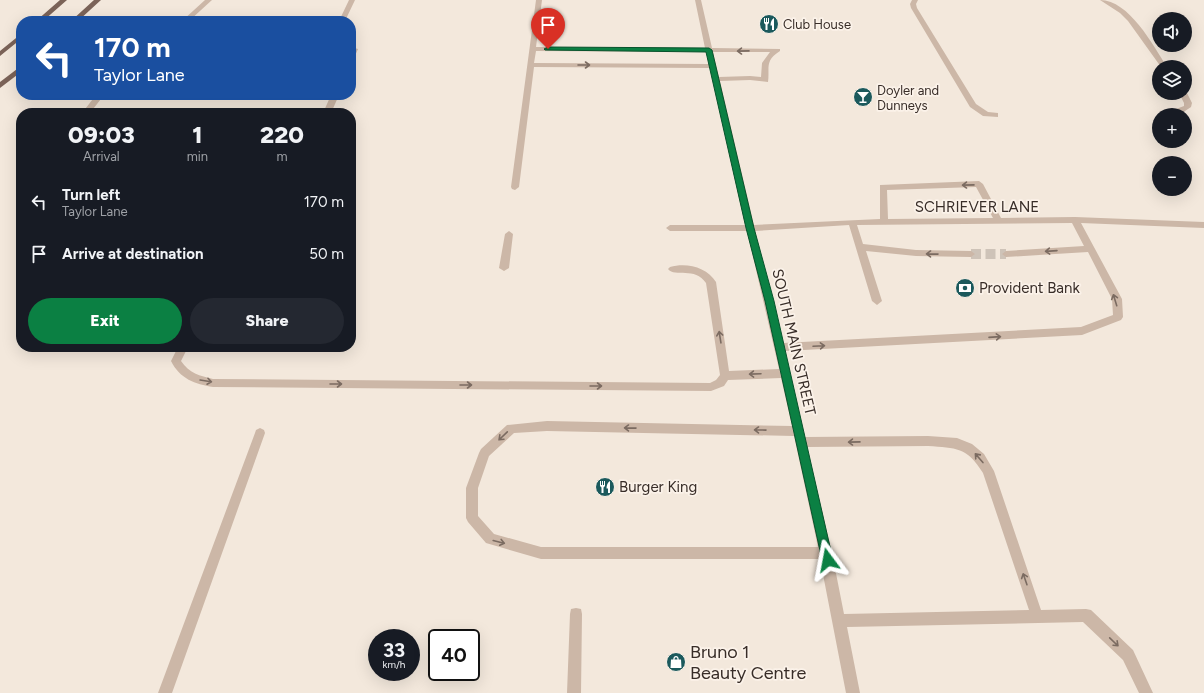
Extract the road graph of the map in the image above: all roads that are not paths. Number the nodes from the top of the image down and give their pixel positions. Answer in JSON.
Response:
{"nodes":[{"id":1,"x":64,"y":0,"type":"edge"},
{"id":2,"x":98,"y":0,"type":"edge"},
{"id":3,"x":209,"y":0,"type":"edge"},
{"id":4,"x":352,"y":0,"type":"edge"},
{"id":5,"x":539,"y":0,"type":"edge"},
{"id":6,"x":698,"y":0,"type":"edge"},
{"id":7,"x":915,"y":0,"type":"edge"},
{"id":8,"x":1103,"y":0,"type":"edge"},
{"id":9,"x":45,"y":16,"type":"edge"},
{"id":10,"x":80,"y":16,"type":"edge"},
{"id":11,"x":191,"y":16,"type":"edge"},
{"id":12,"x":344,"y":16,"type":"edge"},
{"id":13,"x":16,"y":40,"type":"edge"},
{"id":14,"x":533,"y":49,"type":"junction"},
{"id":15,"x":709,"y":50,"type":"junction"},
{"id":16,"x":0,"y":54,"type":"edge"},
{"id":17,"x":1159,"y":60,"type":"edge"},
{"id":18,"x":531,"y":65,"type":"junction"},
{"id":19,"x":713,"y":66,"type":"junction"},
{"id":20,"x":16,"y":72,"type":"edge"},
{"id":21,"x":716,"y":79,"type":"junction"},
{"id":22,"x":0,"y":86,"type":"edge"},
{"id":23,"x":96,"y":100,"type":"edge"},
{"id":24,"x":90,"y":108,"type":"edge"},
{"id":25,"x":995,"y":115,"type":"dead end"},
{"id":26,"x":515,"y":187,"type":"dead end"},
{"id":27,"x":1075,"y":220,"type":"junction"},
{"id":28,"x":999,"y":221,"type":"junction"},
{"id":29,"x":852,"y":222,"type":"junction"},
{"id":30,"x":884,"y":222,"type":"junction"},
{"id":31,"x":1204,"y":225,"type":"edge"},
{"id":32,"x":670,"y":228,"type":"dead end"},
{"id":33,"x":750,"y":228,"type":"junction"},
{"id":34,"x":509,"y":234,"type":"dead end"},
{"id":35,"x":860,"y":247,"type":"junction"},
{"id":36,"x":1090,"y":249,"type":"junction"},
{"id":37,"x":971,"y":254,"type":"tunnel mouth"},
{"id":38,"x":1006,"y":254,"type":"tunnel mouth"},
{"id":39,"x":504,"y":268,"type":"dead end"},
{"id":40,"x":673,"y":269,"type":"dead end"},
{"id":41,"x":877,"y":301,"type":"dead end"},
{"id":42,"x":780,"y":347,"type":"junction"},
{"id":43,"x":180,"y":352,"type":"edge"},
{"id":44,"x":786,"y":373,"type":"junction"},
{"id":45,"x":725,"y":376,"type":"junction"},
{"id":46,"x":260,"y":433,"type":"dead end"},
{"id":47,"x":800,"y":437,"type":"junction"},
{"id":48,"x":826,"y":552,"type":"junction"},
{"id":49,"x":576,"y":614,"type":"dead end"},
{"id":50,"x":1037,"y":616,"type":"junction"},
{"id":51,"x":840,"y":621,"type":"junction"},
{"id":52,"x":165,"y":693,"type":"edge"},
{"id":53,"x":574,"y":693,"type":"edge"},
{"id":54,"x":853,"y":693,"type":"edge"},
{"id":55,"x":1146,"y":693,"type":"edge"}],
"edges":[{"from":1,"to":9,"type":"main road"},
{"from":2,"to":10,"type":"main road"},
{"from":3,"to":11,"type":"street"},
{"from":4,"to":12,"type":"street"},
{"from":5,"to":14,"type":"street"},
{"from":6,"to":15,"type":"street","name":"SOUTH MAIN STREET"},
{"from":7,"to":25,"type":"street"},
{"from":8,"to":17,"type":"street"},
{"from":13,"to":16,"type":"main road"},
{"from":14,"to":15,"type":"street"},
{"from":14,"to":18,"type":"street"},
{"from":15,"to":19,"type":"street","name":"SOUTH MAIN STREET"},
{"from":21,"to":15,"type":"street","one_way":true},
{"from":18,"to":19,"type":"street","one_way":true},
{"from":18,"to":26,"type":"street"},
{"from":19,"to":21,"type":"street","name":"SOUTH MAIN STREET"},
{"from":20,"to":22,"type":"main road"},
{"from":21,"to":33,"type":"street","name":"SOUTH MAIN STREET"},
{"from":23,"to":24,"type":"street"},
{"from":27,"to":28,"type":"street","name":"SCHRIEVER LANE"},
{"from":27,"to":31,"type":"street","name":"SCHRIEVER LANE"},
{"from":27,"to":36,"type":"street"},
{"from":28,"to":30,"type":"street","name":"SCHRIEVER LANE"},
{"from":28,"to":30,"type":"street","one_way":true},
{"from":29,"to":30,"type":"street","name":"SCHRIEVER LANE"},
{"from":29,"to":33,"type":"street","name":"SCHRIEVER LANE"},
{"from":29,"to":35,"type":"street"},
{"from":32,"to":33,"type":"street","name":"SCHRIEVER LANE"},
{"from":33,"to":42,"type":"street","name":"SOUTH MAIN STREET"},
{"from":34,"to":39,"type":"street"},
{"from":37,"to":35,"type":"street","one_way":true},
{"from":35,"to":41,"type":"street"},
{"from":36,"to":38,"type":"street","one_way":true},
{"from":42,"to":36,"type":"street","one_way":true},
{"from":45,"to":40,"type":"street","one_way":true},
{"from":42,"to":44,"type":"street","name":"SOUTH MAIN STREET"},
{"from":43,"to":45,"type":"street","one_way":true},
{"from":44,"to":45,"type":"street","one_way":true},
{"from":44,"to":47,"type":"street","name":"SOUTH MAIN STREET"},
{"from":46,"to":52,"type":"street"},
{"from":47,"to":48,"type":"street","name":"SOUTH MAIN STREET"},
{"from":47,"to":48,"type":"street","one_way":true},
{"from":50,"to":47,"type":"street","one_way":true},
{"from":48,"to":51,"type":"street","name":"SOUTH MAIN STREET"},
{"from":49,"to":53,"type":"street"},
{"from":50,"to":51,"type":"street"},
{"from":50,"to":55,"type":"street","one_way":true},
{"from":51,"to":54,"type":"street","name":"SOUTH MAIN STREET"}]}
